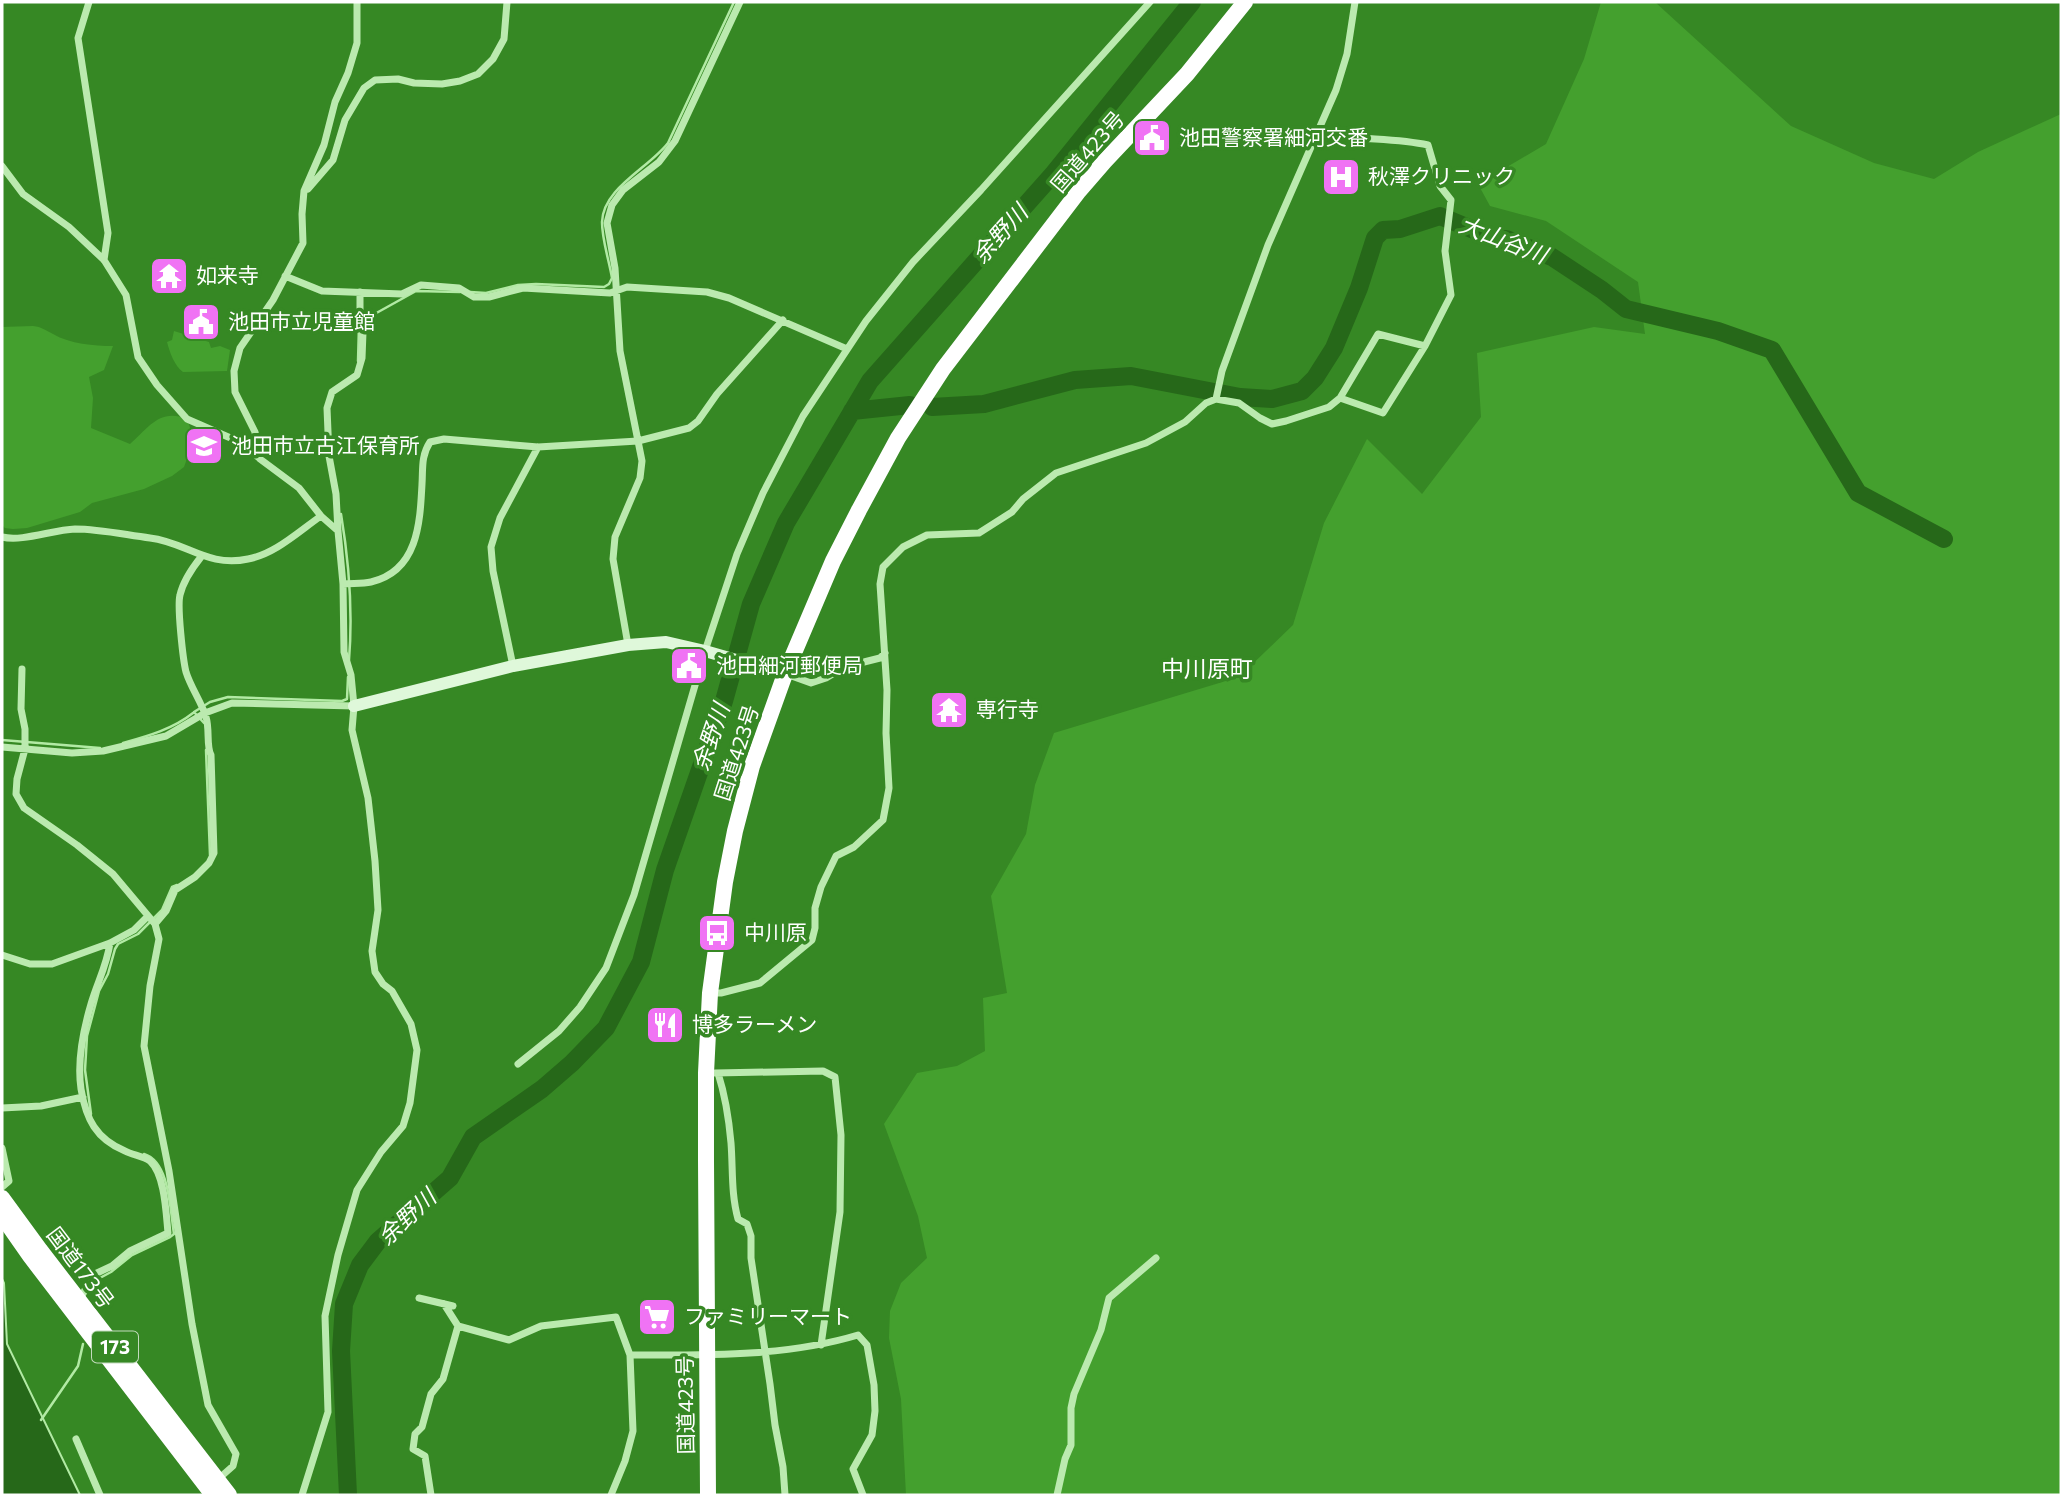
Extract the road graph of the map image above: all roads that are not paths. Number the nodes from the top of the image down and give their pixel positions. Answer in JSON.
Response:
{"nodes":[{"id":1,"x":89,"y":2,"type":"edge"},
{"id":2,"x":357,"y":2,"type":"edge"},
{"id":3,"x":507,"y":2,"type":"edge"},
{"id":4,"x":740,"y":2,"type":"edge"},
{"id":5,"x":1150,"y":2,"type":"edge"},
{"id":6,"x":1245,"y":2,"type":"edge"},
{"id":7,"x":1355,"y":2,"type":"edge"},
{"id":8,"x":1318,"y":132,"type":"junction"},
{"id":9,"x":2,"y":166,"type":"edge"},
{"id":10,"x":304,"y":191,"type":"junction"},
{"id":11,"x":104,"y":260,"type":"junction"},
{"id":12,"x":285,"y":276,"type":"junction"},
{"id":13,"x":617,"y":290,"type":"junction"},
{"id":14,"x":360,"y":292,"type":"junction"},
{"id":15,"x":783,"y":320,"type":"junction"},
{"id":16,"x":1425,"y":346,"type":"junction"},
{"id":17,"x":847,"y":349,"type":"junction"},
{"id":18,"x":1340,"y":398,"type":"junction"},
{"id":19,"x":1216,"y":399,"type":"junction"},
{"id":20,"x":638,"y":441,"type":"junction"},
{"id":21,"x":538,"y":447,"type":"junction"},
{"id":22,"x":260,"y":458,"type":"junction"},
{"id":23,"x":321,"y":516,"type":"junction"},
{"id":24,"x":338,"y":531,"type":"junction"},
{"id":25,"x":2,"y":537,"type":"edge"},
{"id":26,"x":201,"y":557,"type":"junction"},
{"id":27,"x":344,"y":584,"type":"junction"},
{"id":28,"x":628,"y":645,"type":"junction"},
{"id":29,"x":708,"y":652,"type":"junction"},
{"id":30,"x":885,"y":653,"type":"junction"},
{"id":31,"x":513,"y":666,"type":"junction"},
{"id":32,"x":22,"y":669,"type":"dead end"},
{"id":33,"x":778,"y":672,"type":"junction"},
{"id":34,"x":354,"y":706,"type":"junction"},
{"id":35,"x":205,"y":713,"type":"junction"},
{"id":36,"x":2,"y":747,"type":"edge"},
{"id":37,"x":25,"y":749,"type":"junction"},
{"id":38,"x":148,"y":916,"type":"junction"},
{"id":39,"x":155,"y":924,"type":"junction"},
{"id":40,"x":110,"y":943,"type":"junction"},
{"id":41,"x":2,"y":955,"type":"edge"},
{"id":42,"x":710,"y":993,"type":"junction"},
{"id":43,"x":518,"y":1064,"type":"dead end"},
{"id":44,"x":712,"y":1073,"type":"junction"},
{"id":45,"x":83,"y":1097,"type":"junction"},
{"id":46,"x":2,"y":1108,"type":"edge"},
{"id":47,"x":2,"y":1148,"type":"edge"},
{"id":48,"x":169,"y":1171,"type":"junction"},
{"id":49,"x":158,"y":1173,"type":"junction"},
{"id":50,"x":2,"y":1187,"type":"edge"},
{"id":51,"x":2,"y":1198,"type":"edge"},
{"id":52,"x":2,"y":1216,"type":"edge"},
{"id":53,"x":1156,"y":1258,"type":"dead end"},
{"id":54,"x":419,"y":1298,"type":"dead end"},
{"id":55,"x":79,"y":1301,"type":"junction"},
{"id":56,"x":444,"y":1304,"type":"junction"},
{"id":57,"x":453,"y":1306,"type":"dead end"},
{"id":58,"x":458,"y":1326,"type":"junction"},
{"id":59,"x":821,"y":1345,"type":"junction"},
{"id":60,"x":765,"y":1351,"type":"junction"},
{"id":61,"x":706,"y":1354,"type":"junction"},
{"id":62,"x":630,"y":1355,"type":"junction"},
{"id":63,"x":76,"y":1439,"type":"dead end"},
{"id":64,"x":213,"y":1488,"type":"edge"},
{"id":65,"x":100,"y":1495,"type":"edge"},
{"id":66,"x":229,"y":1495,"type":"edge"},
{"id":67,"x":302,"y":1495,"type":"edge"},
{"id":68,"x":431,"y":1495,"type":"edge"},
{"id":69,"x":611,"y":1495,"type":"edge"},
{"id":70,"x":708,"y":1495,"type":"edge"},
{"id":71,"x":785,"y":1495,"type":"edge"},
{"id":72,"x":863,"y":1495,"type":"edge"},
{"id":73,"x":1057,"y":1495,"type":"edge"}],
"edges":[{"from":1,"to":11,"type":"street"},
{"from":2,"to":10,"type":"street"},
{"from":3,"to":10,"type":"street"},
{"from":4,"to":13,"type":"street"},
{"from":5,"to":17,"type":"street"},
{"from":6,"to":33,"type":"highway","name":"国道423号"},
{"from":7,"to":8,"type":"street"},
{"from":8,"to":16,"type":"street"},
{"from":8,"to":19,"type":"street"},
{"from":9,"to":11,"type":"street"},
{"from":10,"to":12,"type":"street"},
{"from":11,"to":22,"type":"street"},
{"from":12,"to":14,"type":"street"},
{"from":12,"to":22,"type":"street"},
{"from":13,"to":14,"type":"street"},
{"from":13,"to":15,"type":"street"},
{"from":13,"to":20,"type":"street"},
{"from":14,"to":24,"type":"street"},
{"from":15,"to":17,"type":"street"},
{"from":15,"to":20,"type":"street"},
{"from":16,"to":18,"type":"street"},
{"from":16,"to":18,"type":"street"},
{"from":17,"to":29,"type":"street"},
{"from":18,"to":19,"type":"street"},
{"from":19,"to":30,"type":"street"},
{"from":20,"to":21,"type":"street"},
{"from":20,"to":28,"type":"street"},
{"from":21,"to":27,"type":"street"},
{"from":21,"to":31,"type":"street"},
{"from":22,"to":23,"type":"street"},
{"from":23,"to":24,"type":"street"},
{"from":23,"to":26,"type":"street"},
{"from":24,"to":27,"type":"street"},
{"from":25,"to":26,"type":"street"},
{"from":26,"to":35,"type":"street"},
{"from":27,"to":34,"type":"street"},
{"from":28,"to":29,"type":"street"},
{"from":28,"to":31,"type":"street"},
{"from":29,"to":33,"type":"street"},
{"from":29,"to":43,"type":"street"},
{"from":30,"to":33,"type":"street"},
{"from":30,"to":42,"type":"street"},
{"from":31,"to":34,"type":"street"},
{"from":32,"to":37,"type":"street"},
{"from":33,"to":42,"type":"highway","name":"国道423号"},
{"from":34,"to":35,"type":"street"},
{"from":34,"to":67,"type":"street"},
{"from":35,"to":37,"type":"street"},
{"from":35,"to":39,"type":"street"},
{"from":36,"to":37,"type":"street"},
{"from":37,"to":38,"type":"street"},
{"from":38,"to":39,"type":"street"},
{"from":38,"to":40,"type":"street"},
{"from":39,"to":48,"type":"street"},
{"from":40,"to":41,"type":"street"},
{"from":40,"to":45,"type":"street"},
{"from":42,"to":44,"type":"highway","name":"国道423号"},
{"from":44,"to":59,"type":"street"},
{"from":44,"to":60,"type":"street"},
{"from":44,"to":61,"type":"highway","name":"国道423号"},
{"from":45,"to":46,"type":"street"},
{"from":45,"to":49,"type":"street"},
{"from":47,"to":50,"type":"street"},
{"from":48,"to":49,"type":"street"},
{"from":48,"to":64,"type":"street"},
{"from":49,"to":55,"type":"street"},
{"from":51,"to":55,"type":"highway","name":"国道173号","number":"173"},
{"from":52,"to":64,"type":"highway","name":"国道173号","number":"173"},
{"from":53,"to":73,"type":"street"},
{"from":54,"to":56,"type":"street"},
{"from":55,"to":64,"type":"highway","name":"国道173号","number":"173"},
{"from":56,"to":57,"type":"street"},
{"from":56,"to":58,"type":"street"},
{"from":58,"to":62,"type":"street"},
{"from":58,"to":68,"type":"street"},
{"from":59,"to":60,"type":"street"},
{"from":59,"to":72,"type":"street"},
{"from":60,"to":61,"type":"street"},
{"from":60,"to":71,"type":"street"},
{"from":61,"to":62,"type":"street"},
{"from":61,"to":70,"type":"highway","name":"国道423号"},
{"from":62,"to":69,"type":"street"},
{"from":63,"to":65,"type":"street"},
{"from":64,"to":66,"type":"highway","name":"国道173号","number":"173"}]}
